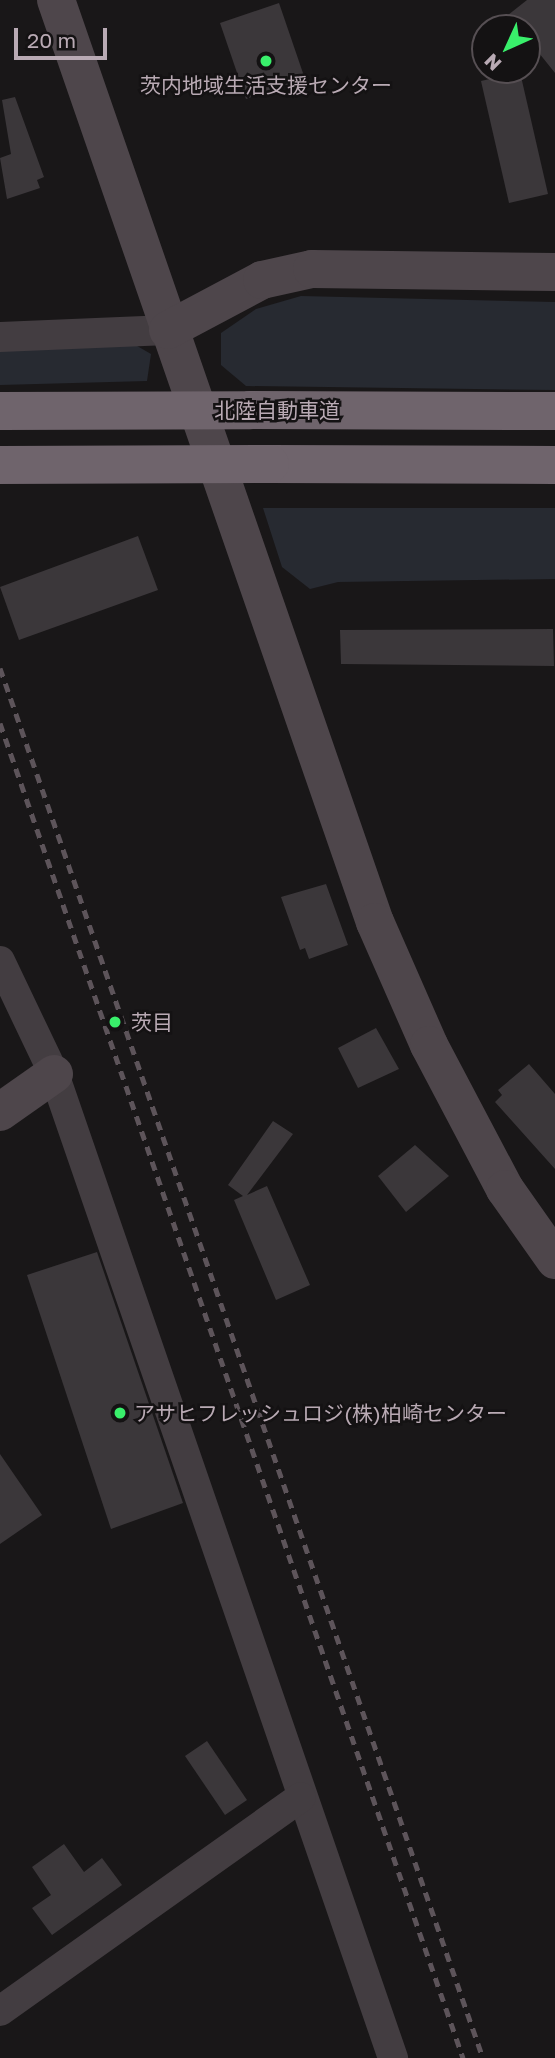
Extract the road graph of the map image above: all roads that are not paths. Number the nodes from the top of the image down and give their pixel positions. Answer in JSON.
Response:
{"nodes":[{"id":1,"x":56,"y":0,"type":"edge"},
{"id":2,"x":555,"y":272,"type":"edge"},
{"id":3,"x":167,"y":330,"type":"junction"},
{"id":4,"x":0,"y":337,"type":"edge"},
{"id":5,"x":0,"y":411,"type":"edge"},
{"id":6,"x":555,"y":411,"type":"edge"},
{"id":7,"x":0,"y":465,"type":"edge"},
{"id":8,"x":555,"y":465,"type":"edge"},
{"id":9,"x":0,"y":961,"type":"edge"},
{"id":10,"x":54,"y":1074,"type":"junction"},
{"id":11,"x":0,"y":1112,"type":"edge"},
{"id":12,"x":555,"y":1260,"type":"edge"},
{"id":13,"x":301,"y":1797,"type":"junction"},
{"id":14,"x":0,"y":2011,"type":"edge"},
{"id":15,"x":393,"y":2058,"type":"edge"}],
"edges":[{"from":1,"to":3,"type":"street"},
{"from":2,"to":3,"type":"street"},
{"from":3,"to":4,"type":"street"},
{"from":3,"to":12,"type":"street"},
{"from":5,"to":6,"type":"highway","name":"北陸自動車道","bridge":true},
{"from":7,"to":8,"type":"highway","bridge":true},
{"from":9,"to":10,"type":"street"},
{"from":10,"to":11,"type":"street"},
{"from":10,"to":13,"type":"street"},
{"from":13,"to":14,"type":"street"},
{"from":13,"to":15,"type":"street"}]}
